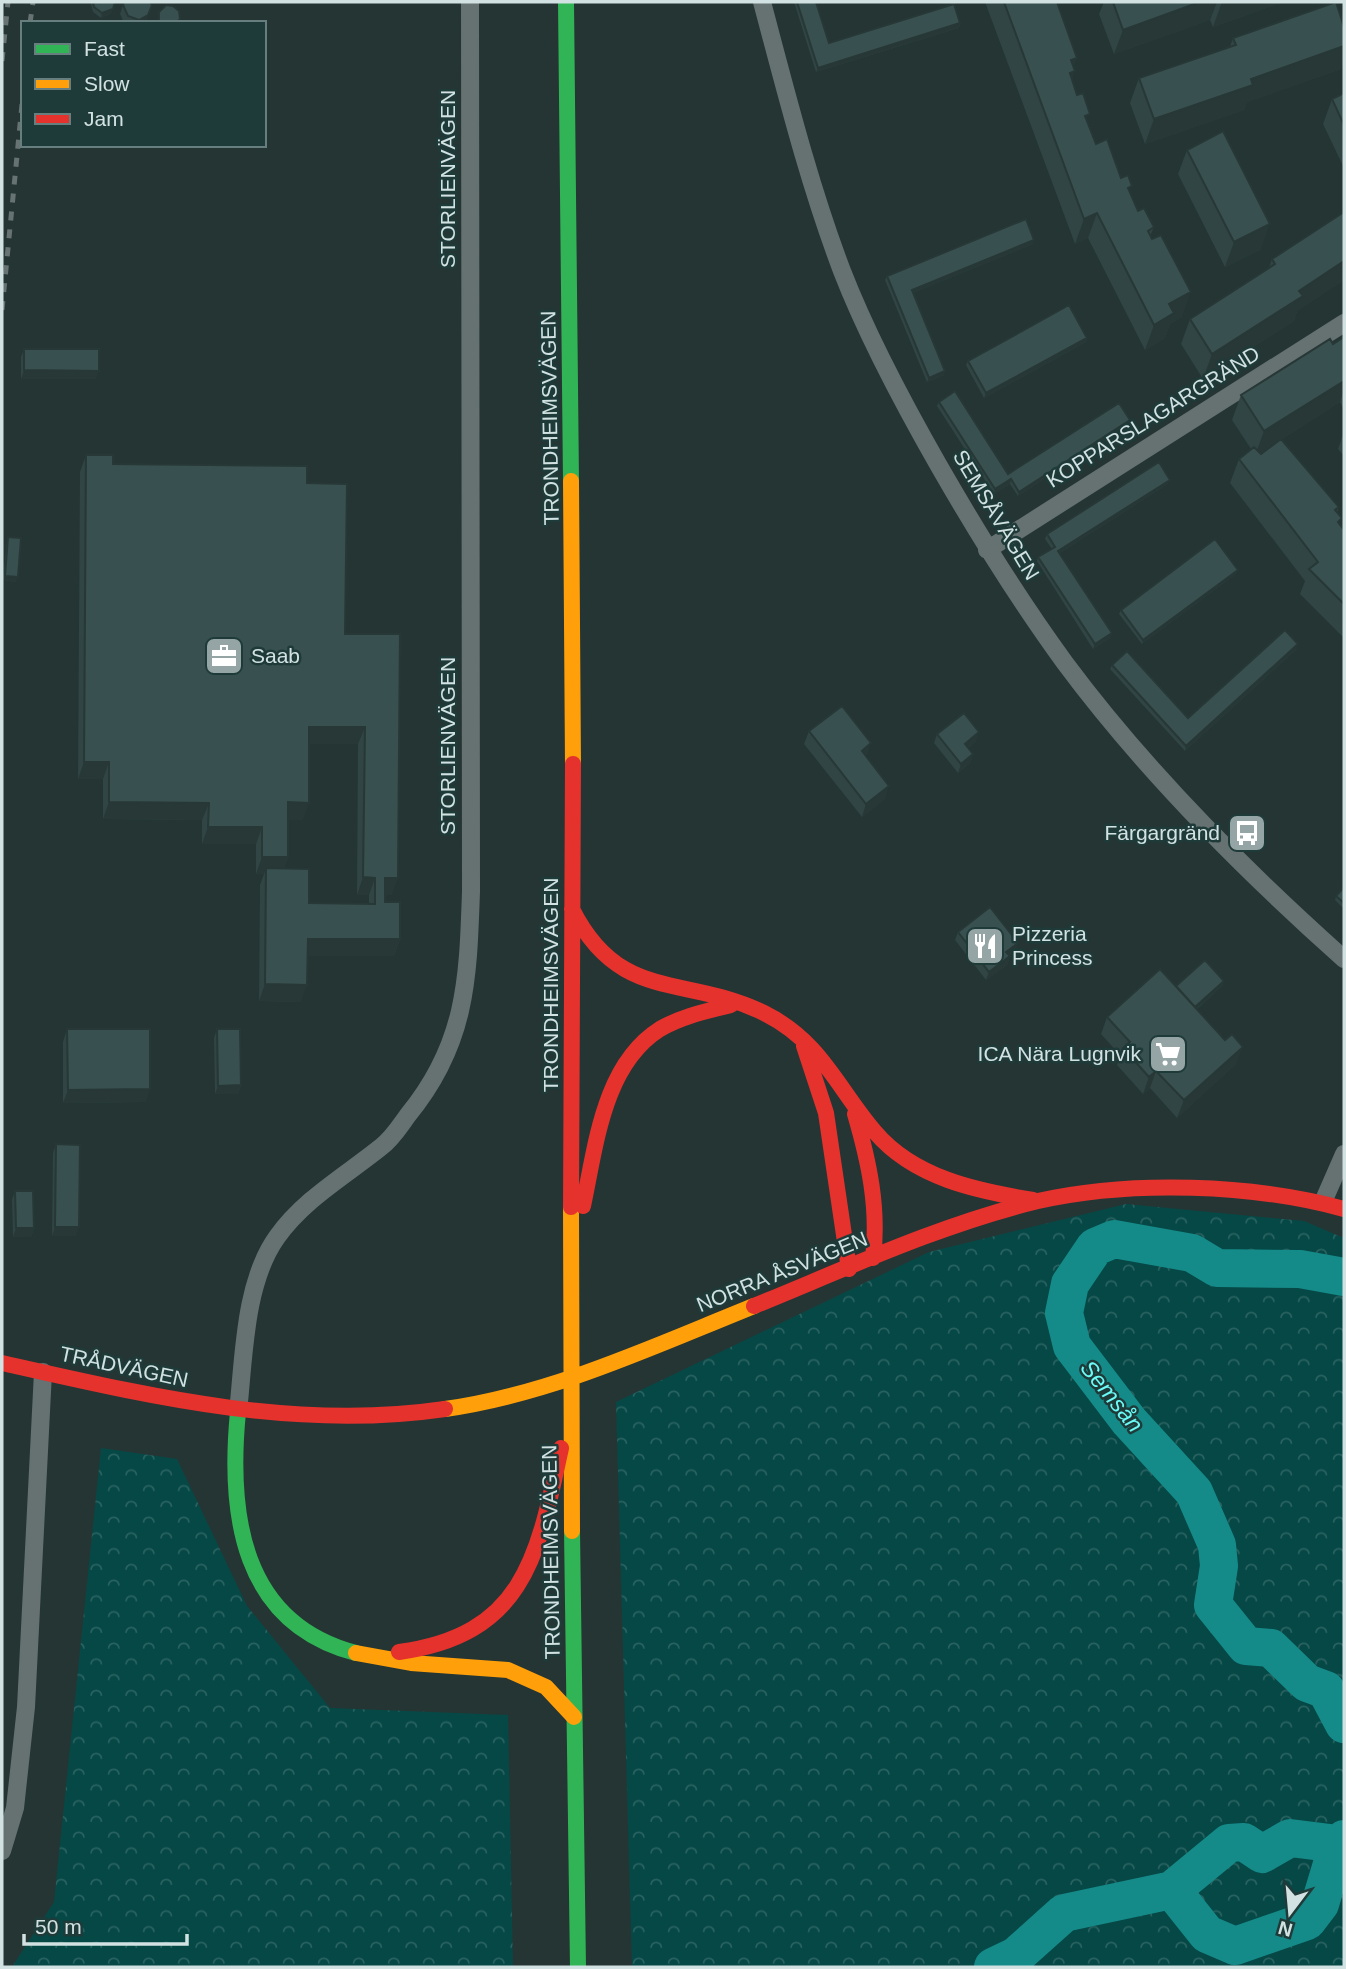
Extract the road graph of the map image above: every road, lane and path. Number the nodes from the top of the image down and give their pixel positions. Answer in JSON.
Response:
{"nodes":[{"id":1,"x":470,"y":2,"type":"edge"},
{"id":2,"x":566,"y":2,"type":"edge"},
{"id":3,"x":762,"y":2,"type":"edge"},
{"id":4,"x":1344,"y":323,"type":"edge"},
{"id":5,"x":988,"y":550,"type":"junction"},
{"id":6,"x":571,"y":906,"type":"junction"},
{"id":7,"x":1344,"y":959,"type":"edge"},
{"id":8,"x":738,"y":1003,"type":"junction"},
{"id":9,"x":802,"y":1043,"type":"junction"},
{"id":10,"x":851,"y":1100,"type":"junction"},
{"id":11,"x":1344,"y":1154,"type":"edge"},
{"id":12,"x":1040,"y":1201,"type":"junction"},
{"id":13,"x":1323,"y":1202,"type":"junction"},
{"id":14,"x":1344,"y":1209,"type":"edge"},
{"id":15,"x":573,"y":1250,"type":"junction"},
{"id":16,"x":873,"y":1258,"type":"junction"},
{"id":17,"x":849,"y":1269,"type":"junction"},
{"id":18,"x":2,"y":1363,"type":"edge"},
{"id":19,"x":43,"y":1372,"type":"junction"},
{"id":20,"x":570,"y":1400,"type":"junction"},
{"id":21,"x":238,"y":1412,"type":"junction"},
{"id":22,"x":374,"y":1656,"type":"junction"},
{"id":23,"x":574,"y":1717,"type":"junction"},
{"id":24,"x":2,"y":1851,"type":"edge"},
{"id":25,"x":578,"y":1967,"type":"edge"}],
"edges":[{"from":1,"to":21,"type":"street","name":"STORLIENVÄGEN"},
{"from":2,"to":6,"type":"main road","name":"TRONDHEIMSVÄGEN"},
{"from":3,"to":5,"type":"street","name":"SEMSÅVÄGEN"},
{"from":4,"to":5,"type":"street","name":"KOPPARSLAGARGRÄND"},
{"from":5,"to":7,"type":"street","name":"SEMSÅVÄGEN"},
{"from":6,"to":8,"type":"main road"},
{"from":6,"to":15,"type":"main road","name":"TRONDHEIMSVÄGEN"},
{"from":8,"to":9,"type":"main road"},
{"from":8,"to":15,"type":"main road"},
{"from":9,"to":10,"type":"main road"},
{"from":9,"to":17,"type":"main road"},
{"from":10,"to":12,"type":"main road"},
{"from":10,"to":16,"type":"main road"},
{"from":11,"to":13,"type":"street"},
{"from":12,"to":13,"type":"main road","name":"NORRA ÅSVÄGEN"},
{"from":12,"to":16,"type":"main road","name":"NORRA ÅSVÄGEN"},
{"from":13,"to":14,"type":"main road","name":"NORRA ÅSVÄGEN"},
{"from":15,"to":20,"type":"main road","name":"TRONDHEIMSVÄGEN"},
{"from":16,"to":17,"type":"main road","name":"NORRA ÅSVÄGEN"},
{"from":17,"to":21,"type":"main road","name":"NORRA ÅSVÄGEN"},
{"from":18,"to":19,"type":"main road","name":"TRÅDVÄGEN"},
{"from":19,"to":21,"type":"main road","name":"TRÅDVÄGEN"},
{"from":19,"to":24,"type":"street"},
{"from":20,"to":22,"type":"main road"},
{"from":20,"to":23,"type":"main road","name":"TRONDHEIMSVÄGEN"},
{"from":21,"to":22,"type":"main road"},
{"from":22,"to":23,"type":"main road"},
{"from":23,"to":25,"type":"main road","name":"TRONDHEIMSVÄGEN"}]}
